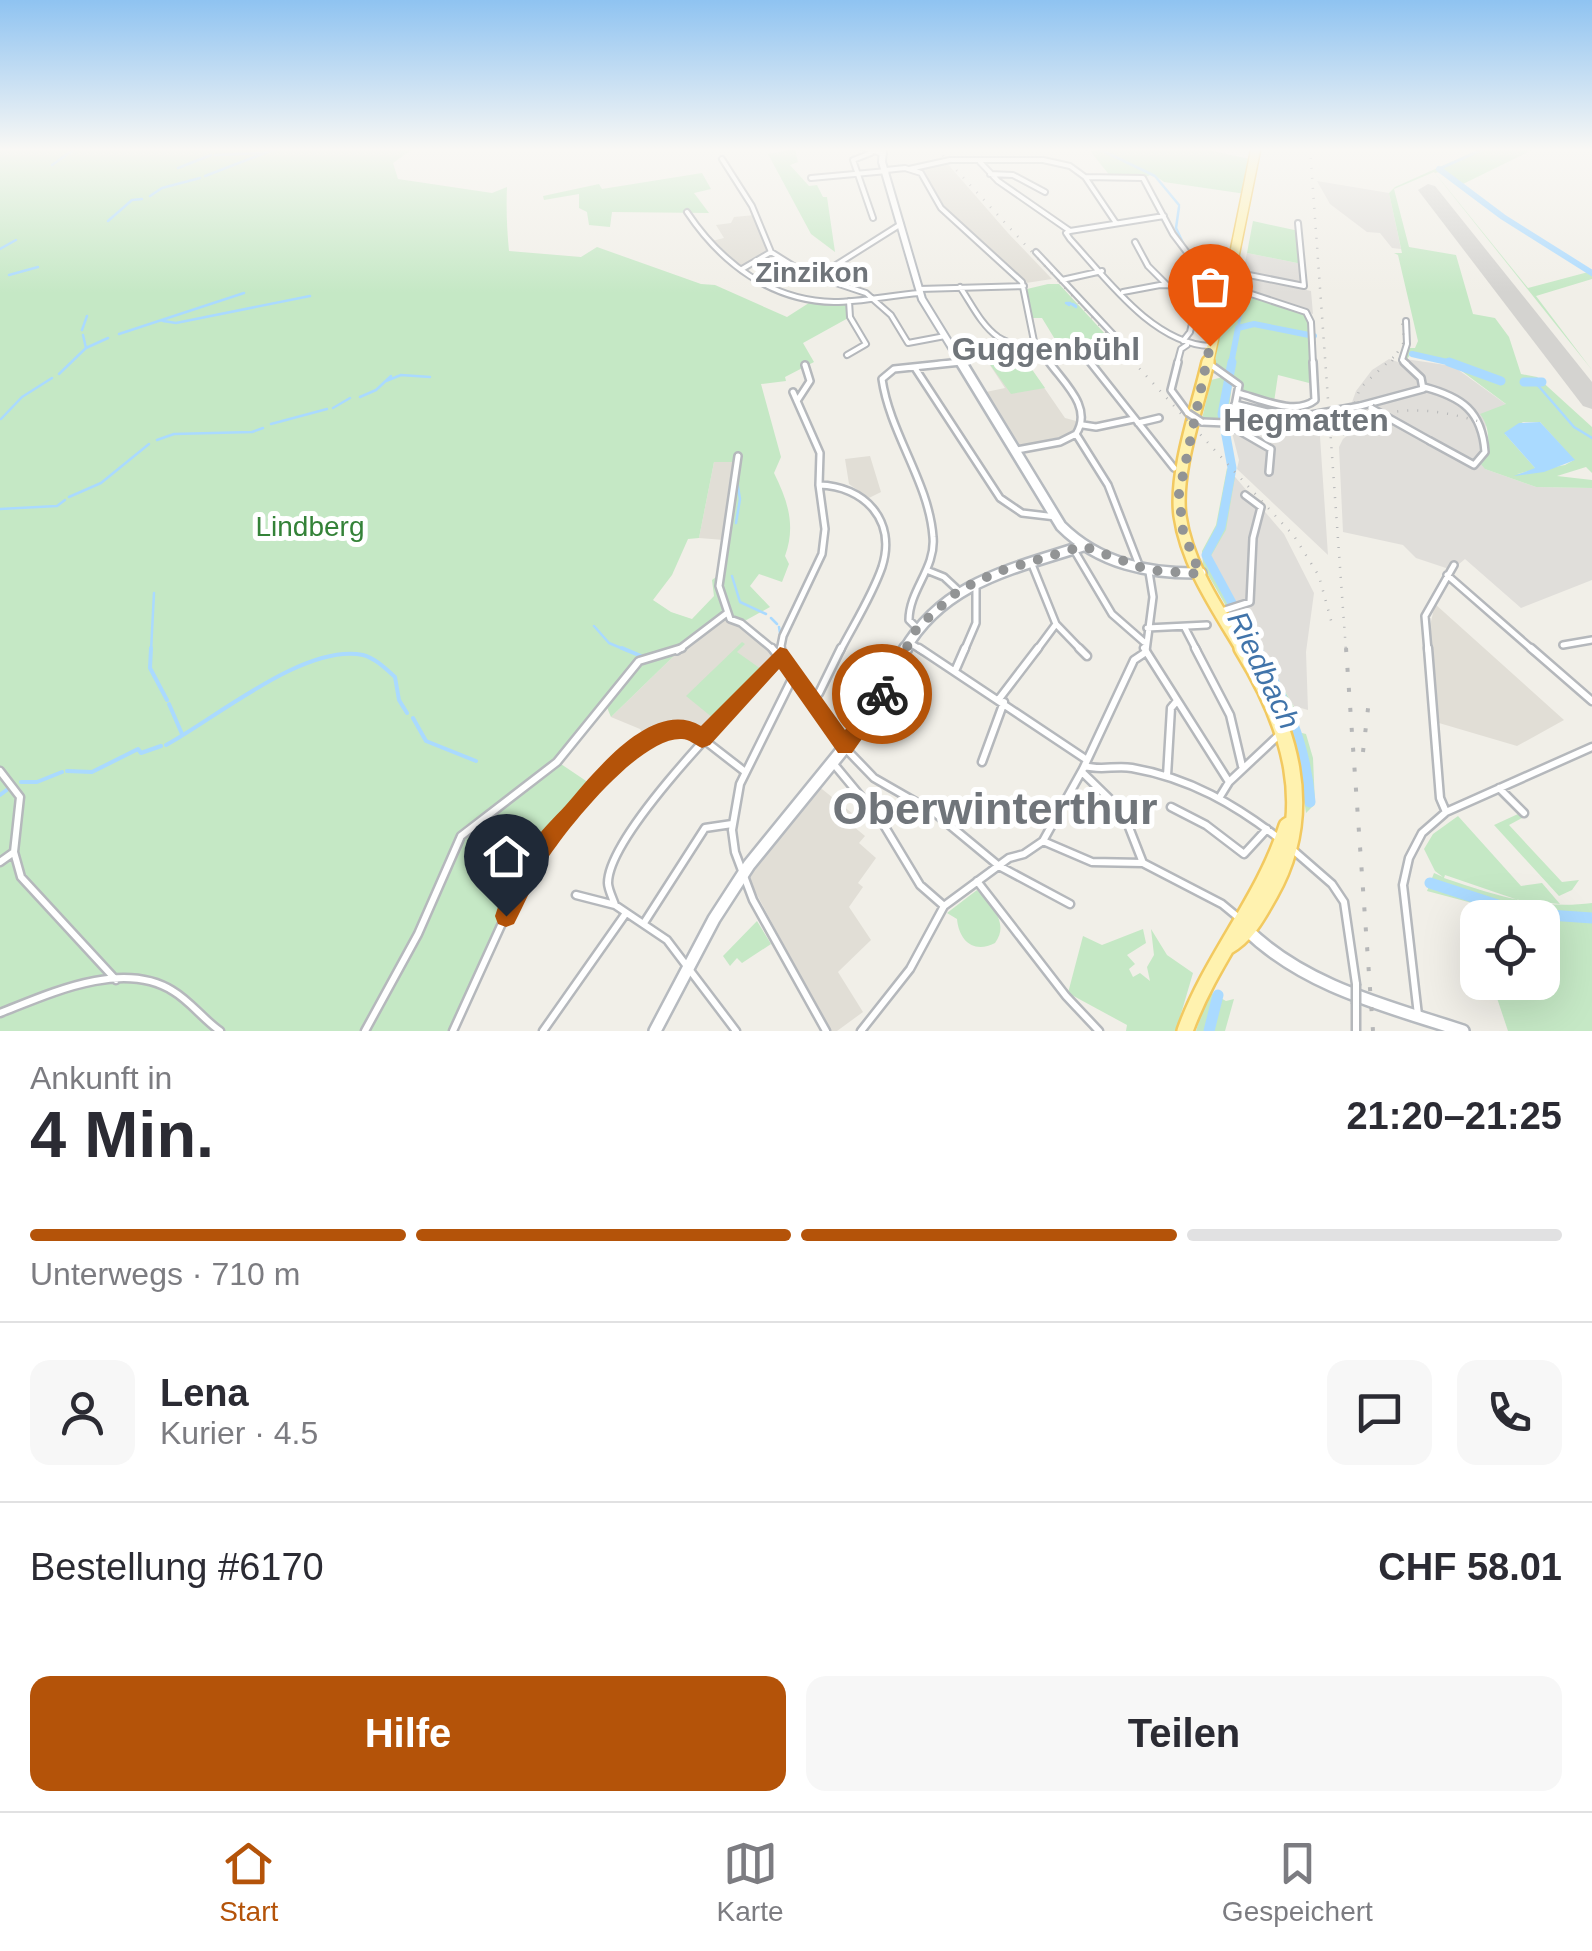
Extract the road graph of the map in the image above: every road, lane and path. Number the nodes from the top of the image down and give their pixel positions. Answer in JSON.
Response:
{"nodes":[{"id":1,"x":746,"y":196,"type":"edge"},
{"id":2,"x":867,"y":196,"type":"edge"},
{"id":3,"x":893,"y":196,"type":"edge"},
{"id":4,"x":934,"y":196,"type":"edge"},
{"id":5,"x":1027,"y":196,"type":"edge"},
{"id":6,"x":1098,"y":196,"type":"edge"},
{"id":7,"x":1154,"y":196,"type":"edge"},
{"id":8,"x":1245,"y":196,"type":"edge"},
{"id":9,"x":687,"y":212,"type":"dead end"},
{"id":10,"x":1164,"y":216,"type":"junction"},
{"id":11,"x":873,"y":218,"type":"dead end"},
{"id":12,"x":1116,"y":223,"type":"junction"},
{"id":13,"x":1298,"y":223,"type":"dead end"},
{"id":14,"x":901,"y":224,"type":"junction"},
{"id":15,"x":1070,"y":230,"type":"junction"},
{"id":16,"x":1134,"y":242,"type":"dead end"},
{"id":17,"x":771,"y":252,"type":"junction"},
{"id":18,"x":1036,"y":252,"type":"dead end"},
{"id":19,"x":742,"y":270,"type":"junction"},
{"id":20,"x":1102,"y":271,"type":"junction"},
{"id":21,"x":1229,"y":271,"type":"junction"},
{"id":22,"x":816,"y":277,"type":"junction"},
{"id":23,"x":1062,"y":280,"type":"junction"},
{"id":24,"x":1167,"y":285,"type":"junction"},
{"id":25,"x":1024,"y":286,"type":"junction"},
{"id":26,"x":960,"y":287,"type":"junction"},
{"id":27,"x":1218,"y":288,"type":"junction"},
{"id":28,"x":1236,"y":288,"type":"dead end"},
{"id":29,"x":919,"y":291,"type":"junction"},
{"id":30,"x":1123,"y":292,"type":"junction"},
{"id":31,"x":871,"y":296,"type":"junction"},
{"id":32,"x":849,"y":301,"type":"junction"},
{"id":33,"x":1196,"y":307,"type":"dead end"},
{"id":34,"x":1406,"y":321,"type":"dead end"},
{"id":35,"x":945,"y":336,"type":"junction"},
{"id":36,"x":1185,"y":343,"type":"junction"},
{"id":37,"x":1036,"y":344,"type":"junction"},
{"id":38,"x":1125,"y":347,"type":"dead end"},
{"id":39,"x":1207,"y":353,"type":"junction"},
{"id":40,"x":846,"y":355,"type":"dead end"},
{"id":41,"x":962,"y":362,"type":"junction"},
{"id":42,"x":805,"y":365,"type":"dead end"},
{"id":43,"x":915,"y":368,"type":"junction"},
{"id":44,"x":1226,"y":376,"type":"junction"},
{"id":45,"x":1205,"y":380,"type":"junction"},
{"id":46,"x":1424,"y":387,"type":"junction"},
{"id":47,"x":792,"y":392,"type":"dead end"},
{"id":48,"x":1238,"y":393,"type":"junction"},
{"id":49,"x":798,"y":401,"type":"junction"},
{"id":50,"x":1236,"y":404,"type":"junction"},
{"id":51,"x":1366,"y":406,"type":"junction"},
{"id":52,"x":1159,"y":418,"type":"dead end"},
{"id":53,"x":1136,"y":421,"type":"junction"},
{"id":54,"x":1223,"y":424,"type":"junction"},
{"id":55,"x":1083,"y":425,"type":"junction"},
{"id":56,"x":1076,"y":434,"type":"junction"},
{"id":57,"x":1016,"y":450,"type":"junction"},
{"id":58,"x":738,"y":456,"type":"dead end"},
{"id":59,"x":1174,"y":468,"type":"dead end"},
{"id":60,"x":1269,"y":472,"type":"dead end"},
{"id":61,"x":819,"y":485,"type":"junction"},
{"id":62,"x":1245,"y":495,"type":"dead end"},
{"id":63,"x":1056,"y":517,"type":"junction"},
{"id":64,"x":1079,"y":548,"type":"junction"},
{"id":65,"x":1031,"y":562,"type":"junction"},
{"id":66,"x":1454,"y":565,"type":"dead end"},
{"id":67,"x":1144,"y":569,"type":"junction"},
{"id":68,"x":930,"y":571,"type":"junction"},
{"id":69,"x":1200,"y":574,"type":"junction"},
{"id":70,"x":1447,"y":575,"type":"junction"},
{"id":71,"x":975,"y":581,"type":"junction"},
{"id":72,"x":958,"y":591,"type":"junction"},
{"id":73,"x":1230,"y":610,"type":"junction"},
{"id":74,"x":728,"y":612,"type":"junction"},
{"id":75,"x":1056,"y":624,"type":"junction"},
{"id":76,"x":1208,"y":625,"type":"dead end"},
{"id":77,"x":917,"y":628,"type":"junction"},
{"id":78,"x":1147,"y":628,"type":"junction"},
{"id":79,"x":1185,"y":628,"type":"junction"},
{"id":80,"x":1592,"y":640,"type":"edge"},
{"id":81,"x":908,"y":641,"type":"junction"},
{"id":82,"x":1144,"y":642,"type":"junction"},
{"id":83,"x":1563,"y":644,"type":"dead end"},
{"id":84,"x":1146,"y":652,"type":"junction"},
{"id":85,"x":780,"y":655,"type":"junction"},
{"id":86,"x":1087,"y":656,"type":"dead end"},
{"id":87,"x":955,"y":670,"type":"junction"},
{"id":88,"x":794,"y":675,"type":"junction"},
{"id":89,"x":811,"y":700,"type":"junction"},
{"id":90,"x":1592,"y":700,"type":"edge"},
{"id":91,"x":1002,"y":701,"type":"junction"},
{"id":92,"x":1176,"y":702,"type":"junction"},
{"id":93,"x":1279,"y":735,"type":"dead end"},
{"id":94,"x":702,"y":739,"type":"junction"},
{"id":95,"x":845,"y":747,"type":"junction"},
{"id":96,"x":1592,"y":747,"type":"edge"},
{"id":97,"x":832,"y":762,"type":"junction"},
{"id":98,"x":982,"y":762,"type":"dead end"},
{"id":99,"x":1084,"y":766,"type":"junction"},
{"id":100,"x":1242,"y":766,"type":"junction"},
{"id":101,"x":0,"y":770,"type":"edge"},
{"id":102,"x":744,"y":771,"type":"junction"},
{"id":103,"x":1167,"y":776,"type":"junction"},
{"id":104,"x":1229,"y":782,"type":"junction"},
{"id":105,"x":1499,"y":788,"type":"junction"},
{"id":106,"x":1221,"y":795,"type":"junction"},
{"id":107,"x":1170,"y":807,"type":"dead end"},
{"id":108,"x":1446,"y":812,"type":"junction"},
{"id":109,"x":1524,"y":813,"type":"dead end"},
{"id":110,"x":732,"y":824,"type":"junction"},
{"id":111,"x":1267,"y":829,"type":"junction"},
{"id":112,"x":1043,"y":841,"type":"junction"},
{"id":113,"x":1288,"y":846,"type":"junction"},
{"id":114,"x":14,"y":852,"type":"junction"},
{"id":115,"x":0,"y":862,"type":"edge"},
{"id":116,"x":1143,"y":863,"type":"junction"},
{"id":117,"x":999,"y":866,"type":"junction"},
{"id":118,"x":740,"y":878,"type":"junction"},
{"id":119,"x":977,"y":881,"type":"junction"},
{"id":120,"x":576,"y":894,"type":"dead end"},
{"id":121,"x":1070,"y":904,"type":"dead end"},
{"id":122,"x":615,"y":905,"type":"junction"},
{"id":123,"x":944,"y":906,"type":"junction"},
{"id":124,"x":626,"y":912,"type":"junction"},
{"id":125,"x":644,"y":922,"type":"junction"},
{"id":126,"x":1246,"y":926,"type":"junction"},
{"id":127,"x":688,"y":966,"type":"junction"},
{"id":128,"x":116,"y":980,"type":"junction"},
{"id":129,"x":0,"y":1013,"type":"edge"},
{"id":130,"x":1418,"y":1015,"type":"junction"},
{"id":131,"x":208,"y":1027,"type":"edge"},
{"id":132,"x":220,"y":1031,"type":"edge"},
{"id":133,"x":366,"y":1031,"type":"edge"},
{"id":134,"x":453,"y":1031,"type":"edge"},
{"id":135,"x":543,"y":1031,"type":"edge"},
{"id":136,"x":656,"y":1031,"type":"edge"},
{"id":137,"x":736,"y":1031,"type":"edge"},
{"id":138,"x":826,"y":1031,"type":"edge"},
{"id":139,"x":862,"y":1031,"type":"edge"},
{"id":140,"x":1099,"y":1031,"type":"edge"},
{"id":141,"x":1185,"y":1031,"type":"edge"},
{"id":142,"x":1356,"y":1031,"type":"edge"},
{"id":143,"x":1462,"y":1031,"type":"edge"}],
"edges":[{"from":1,"to":17,"type":"street"},
{"from":2,"to":11,"type":"street"},
{"from":3,"to":14,"type":"main road"},
{"from":4,"to":25,"type":"street"},
{"from":5,"to":15,"type":"street"},
{"from":6,"to":12,"type":"street"},
{"from":7,"to":10,"type":"street"},
{"from":8,"to":21,"type":"main road"},
{"from":9,"to":19,"type":"street"},
{"from":10,"to":12,"type":"street"},
{"from":10,"to":27,"type":"street"},
{"from":12,"to":15,"type":"street"},
{"from":13,"to":21,"type":"street"},
{"from":14,"to":22,"type":"street"},
{"from":14,"to":29,"type":"main road"},
{"from":15,"to":20,"type":"street"},
{"from":16,"to":24,"type":"street"},
{"from":17,"to":19,"type":"street"},
{"from":17,"to":22,"type":"street"},
{"from":18,"to":23,"type":"street"},
{"from":19,"to":32,"type":"street"},
{"from":20,"to":23,"type":"street"},
{"from":20,"to":30,"type":"street"},
{"from":21,"to":27,"type":"main road"},
{"from":21,"to":39,"type":"main road"},
{"from":22,"to":31,"type":"street"},
{"from":23,"to":38,"type":"street"},
{"from":24,"to":27,"type":"street"},
{"from":24,"to":30,"type":"street"},
{"from":25,"to":26,"type":"street"},
{"from":25,"to":37,"type":"street"},
{"from":26,"to":29,"type":"street"},
{"from":26,"to":37,"type":"street"},
{"from":27,"to":39,"type":"main road"},
{"from":28,"to":48,"type":"street"},
{"from":29,"to":31,"type":"street"},
{"from":29,"to":35,"type":"main road"},
{"from":30,"to":36,"type":"street"},
{"from":31,"to":32,"type":"street"},
{"from":31,"to":35,"type":"street"},
{"from":32,"to":40,"type":"street"},
{"from":33,"to":36,"type":"street"},
{"from":34,"to":46,"type":"street"},
{"from":35,"to":41,"type":"main road"},
{"from":36,"to":39,"type":"street"},
{"from":36,"to":54,"type":"street","bridge":true},
{"from":37,"to":53,"type":"street"},
{"from":37,"to":55,"type":"street"},
{"from":39,"to":44,"type":"street"},
{"from":39,"to":45,"type":"main road"},
{"from":41,"to":43,"type":"street"},
{"from":41,"to":57,"type":"main road"},
{"from":42,"to":49,"type":"street"},
{"from":43,"to":63,"type":"street"},
{"from":43,"to":68,"type":"street"},
{"from":44,"to":45,"type":"street"},
{"from":44,"to":48,"type":"street"},
{"from":45,"to":69,"type":"main road"},
{"from":46,"to":51,"type":"street"},
{"from":46,"to":51,"type":"street","bridge":true},
{"from":47,"to":49,"type":"street"},
{"from":48,"to":50,"type":"street"},
{"from":49,"to":61,"type":"street"},
{"from":50,"to":51,"type":"street","bridge":true},
{"from":50,"to":54,"type":"street"},
{"from":52,"to":53,"type":"street"},
{"from":53,"to":55,"type":"street"},
{"from":53,"to":59,"type":"street"},
{"from":54,"to":60,"type":"street"},
{"from":55,"to":56,"type":"street"},
{"from":56,"to":57,"type":"street"},
{"from":56,"to":67,"type":"street"},
{"from":57,"to":63,"type":"main road"},
{"from":58,"to":74,"type":"street"},
{"from":61,"to":85,"type":"street"},
{"from":61,"to":89,"type":"street"},
{"from":62,"to":73,"type":"street"},
{"from":63,"to":64,"type":"main road"},
{"from":64,"to":65,"type":"main road"},
{"from":64,"to":67,"type":"main road"},
{"from":64,"to":82,"type":"street"},
{"from":65,"to":71,"type":"main road"},
{"from":65,"to":75,"type":"street"},
{"from":66,"to":70,"type":"street"},
{"from":67,"to":69,"type":"main road"},
{"from":67,"to":78,"type":"street"},
{"from":68,"to":72,"type":"street"},
{"from":68,"to":77,"type":"street"},
{"from":69,"to":73,"type":"main road"},
{"from":70,"to":90,"type":"street"},
{"from":70,"to":108,"type":"street"},
{"from":71,"to":72,"type":"main road"},
{"from":71,"to":87,"type":"street"},
{"from":72,"to":77,"type":"main road"},
{"from":73,"to":113,"type":"main road"},
{"from":74,"to":85,"type":"street"},
{"from":74,"to":133,"type":"street"},
{"from":75,"to":86,"type":"street"},
{"from":75,"to":91,"type":"street"},
{"from":76,"to":79,"type":"street"},
{"from":77,"to":81,"type":"main road"},
{"from":78,"to":79,"type":"street"},
{"from":78,"to":82,"type":"street"},
{"from":79,"to":100,"type":"street"},
{"from":80,"to":83,"type":"street"},
{"from":81,"to":87,"type":"street"},
{"from":81,"to":95,"type":"main road"},
{"from":82,"to":84,"type":"street"},
{"from":84,"to":92,"type":"street"},
{"from":84,"to":99,"type":"street"},
{"from":85,"to":88,"type":"street"},
{"from":85,"to":94,"type":"street"},
{"from":87,"to":91,"type":"street"},
{"from":88,"to":89,"type":"street"},
{"from":88,"to":102,"type":"street"},
{"from":89,"to":95,"type":"street"},
{"from":91,"to":98,"type":"street"},
{"from":91,"to":99,"type":"street"},
{"from":92,"to":103,"type":"street"},
{"from":92,"to":104,"type":"street"},
{"from":93,"to":100,"type":"street"},
{"from":94,"to":102,"type":"street"},
{"from":94,"to":122,"type":"street"},
{"from":94,"to":134,"type":"street"},
{"from":95,"to":97,"type":"main road"},
{"from":95,"to":117,"type":"street"},
{"from":96,"to":105,"type":"street"},
{"from":97,"to":118,"type":"main road"},
{"from":97,"to":123,"type":"street"},
{"from":99,"to":103,"type":"street"},
{"from":99,"to":112,"type":"street"},
{"from":99,"to":116,"type":"street"},
{"from":100,"to":104,"type":"street"},
{"from":101,"to":114,"type":"street"},
{"from":102,"to":110,"type":"street"},
{"from":103,"to":106,"type":"street"},
{"from":104,"to":106,"type":"street"},
{"from":105,"to":108,"type":"street"},
{"from":105,"to":109,"type":"street"},
{"from":106,"to":111,"type":"street"},
{"from":107,"to":111,"type":"street"},
{"from":108,"to":130,"type":"street"},
{"from":110,"to":118,"type":"street"},
{"from":110,"to":125,"type":"street"},
{"from":111,"to":113,"type":"street"},
{"from":112,"to":116,"type":"street"},
{"from":112,"to":117,"type":"street"},
{"from":113,"to":126,"type":"main road"},
{"from":113,"to":142,"type":"street","bridge":true},
{"from":114,"to":115,"type":"street"},
{"from":114,"to":128,"type":"street"},
{"from":116,"to":126,"type":"street"},
{"from":117,"to":119,"type":"street"},
{"from":117,"to":121,"type":"street"},
{"from":118,"to":127,"type":"main road"},
{"from":118,"to":138,"type":"street"},
{"from":119,"to":123,"type":"street"},
{"from":119,"to":140,"type":"street"},
{"from":120,"to":122,"type":"street"},
{"from":122,"to":124,"type":"street"},
{"from":123,"to":139,"type":"street"},
{"from":124,"to":125,"type":"street"},
{"from":124,"to":135,"type":"street"},
{"from":125,"to":127,"type":"street"},
{"from":126,"to":130,"type":"main road"},
{"from":126,"to":141,"type":"main road"},
{"from":127,"to":136,"type":"main road"},
{"from":127,"to":137,"type":"street"},
{"from":128,"to":129,"type":"street"},
{"from":128,"to":131,"type":"street"},
{"from":130,"to":143,"type":"main road"},
{"from":131,"to":132,"type":"street"}]}
